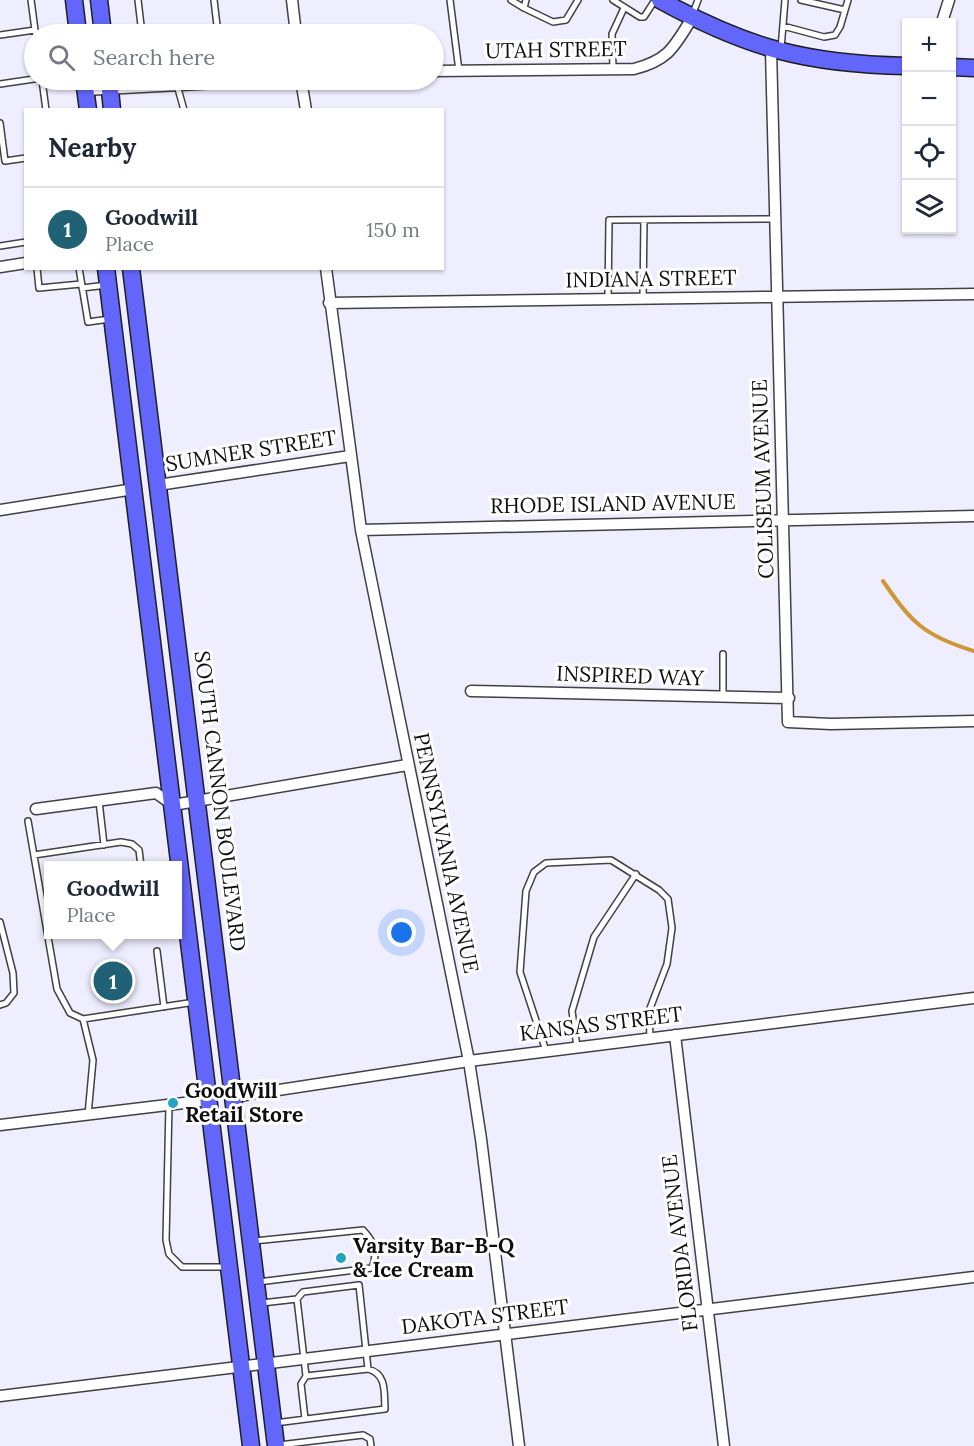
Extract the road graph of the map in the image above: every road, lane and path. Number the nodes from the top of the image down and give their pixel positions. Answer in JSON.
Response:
{"nodes":[{"id":1,"x":31,"y":0,"type":"edge"},
{"id":2,"x":74,"y":0,"type":"edge"},
{"id":3,"x":99,"y":0,"type":"edge"},
{"id":4,"x":138,"y":0,"type":"edge"},
{"id":5,"x":214,"y":0,"type":"edge"},
{"id":6,"x":292,"y":0,"type":"edge"},
{"id":7,"x":450,"y":0,"type":"edge"},
{"id":8,"x":512,"y":0,"type":"edge"},
{"id":9,"x":526,"y":0,"type":"edge"},
{"id":10,"x":578,"y":0,"type":"edge"},
{"id":11,"x":613,"y":0,"type":"edge"},
{"id":12,"x":655,"y":0,"type":"edge"},
{"id":13,"x":660,"y":0,"type":"edge"},
{"id":14,"x":698,"y":0,"type":"edge"},
{"id":15,"x":785,"y":0,"type":"edge"},
{"id":16,"x":801,"y":0,"type":"edge"},
{"id":17,"x":848,"y":0,"type":"edge"},
{"id":18,"x":949,"y":0,"type":"edge"},
{"id":19,"x":524,"y":8,"type":"junction"},
{"id":20,"x":624,"y":8,"type":"junction"},
{"id":21,"x":845,"y":10,"type":"junction"},
{"id":22,"x":692,"y":18,"type":"junction"},
{"id":23,"x":943,"y":18,"type":"edge"},
{"id":24,"x":34,"y":24,"type":"edge"},
{"id":25,"x":77,"y":24,"type":"edge"},
{"id":26,"x":102,"y":24,"type":"edge"},
{"id":27,"x":141,"y":24,"type":"edge"},
{"id":28,"x":217,"y":24,"type":"edge"},
{"id":29,"x":295,"y":24,"type":"edge"},
{"id":30,"x":783,"y":26,"type":"junction"},
{"id":31,"x":24,"y":33,"type":"edge"},
{"id":32,"x":0,"y":35,"type":"edge"},
{"id":33,"x":776,"y":51,"type":"junction"},
{"id":34,"x":902,"y":66,"type":"edge"},
{"id":35,"x":956,"y":67,"type":"edge"},
{"id":36,"x":974,"y":68,"type":"edge"},
{"id":37,"x":613,"y":69,"type":"junction"},
{"id":38,"x":444,"y":71,"type":"edge"},
{"id":39,"x":459,"y":71,"type":"junction"},
{"id":40,"x":24,"y":80,"type":"edge"},
{"id":41,"x":0,"y":84,"type":"edge"},
{"id":42,"x":43,"y":90,"type":"edge"},
{"id":43,"x":86,"y":90,"type":"edge"},
{"id":44,"x":110,"y":90,"type":"edge"},
{"id":45,"x":178,"y":90,"type":"edge"},
{"id":46,"x":303,"y":90,"type":"edge"},
{"id":47,"x":46,"y":108,"type":"edge"},
{"id":48,"x":88,"y":108,"type":"edge"},
{"id":49,"x":112,"y":108,"type":"edge"},
{"id":50,"x":183,"y":108,"type":"edge"},
{"id":51,"x":306,"y":108,"type":"edge"},
{"id":52,"x":0,"y":123,"type":"edge"},
{"id":53,"x":24,"y":158,"type":"edge"},
{"id":54,"x":774,"y":219,"type":"junction"},
{"id":55,"x":644,"y":220,"type":"junction"},
{"id":56,"x":24,"y":242,"type":"edge"},
{"id":57,"x":0,"y":246,"type":"edge"},
{"id":58,"x":24,"y":263,"type":"edge"},
{"id":59,"x":0,"y":267,"type":"edge"},
{"id":60,"x":37,"y":270,"type":"edge"},
{"id":61,"x":79,"y":270,"type":"edge"},
{"id":62,"x":131,"y":270,"type":"edge"},
{"id":63,"x":326,"y":270,"type":"edge"},
{"id":64,"x":107,"y":276,"type":"edge"},
{"id":65,"x":82,"y":286,"type":"junction"},
{"id":66,"x":974,"y":294,"type":"edge"},
{"id":67,"x":776,"y":297,"type":"junction"},
{"id":68,"x":643,"y":298,"type":"junction"},
{"id":69,"x":608,"y":299,"type":"junction"},
{"id":70,"x":329,"y":303,"type":"junction"},
{"id":71,"x":113,"y":319,"type":"junction"},
{"id":72,"x":350,"y":456,"type":"junction"},
{"id":73,"x":158,"y":485,"type":"junction"},
{"id":74,"x":134,"y":489,"type":"junction"},
{"id":75,"x":0,"y":510,"type":"edge"},
{"id":76,"x":974,"y":516,"type":"edge"},
{"id":77,"x":784,"y":520,"type":"junction"},
{"id":78,"x":361,"y":530,"type":"junction"},
{"id":79,"x":723,"y":654,"type":"dead end"},
{"id":80,"x":471,"y":691,"type":"dead end"},
{"id":81,"x":723,"y":698,"type":"junction"},
{"id":82,"x":789,"y":698,"type":"junction"},
{"id":83,"x":974,"y":721,"type":"edge"},
{"id":84,"x":407,"y":765,"type":"junction"},
{"id":85,"x":197,"y":800,"type":"junction"},
{"id":86,"x":99,"y":801,"type":"junction"},
{"id":87,"x":173,"y":805,"type":"junction"},
{"id":88,"x":36,"y":809,"type":"dead end"},
{"id":89,"x":28,"y":821,"type":"dead end"},
{"id":90,"x":104,"y":845,"type":"junction"},
{"id":91,"x":34,"y":855,"type":"junction"},
{"id":92,"x":141,"y":861,"type":"edge"},
{"id":93,"x":178,"y":861,"type":"edge"},
{"id":94,"x":636,"y":874,"type":"junction"},
{"id":95,"x":44,"y":909,"type":"edge"},
{"id":96,"x":182,"y":912,"type":"edge"},
{"id":97,"x":0,"y":922,"type":"edge"},
{"id":98,"x":49,"y":939,"type":"edge"},
{"id":99,"x":157,"y":951,"type":"dead end"},
{"id":100,"x":974,"y":998,"type":"edge"},
{"id":101,"x":197,"y":1002,"type":"junction"},
{"id":102,"x":0,"y":1005,"type":"edge"},
{"id":103,"x":164,"y":1007,"type":"junction"},
{"id":104,"x":83,"y":1019,"type":"junction"},
{"id":105,"x":675,"y":1035,"type":"junction"},
{"id":106,"x":650,"y":1038,"type":"junction"},
{"id":107,"x":577,"y":1047,"type":"junction"},
{"id":108,"x":546,"y":1051,"type":"junction"},
{"id":109,"x":469,"y":1060,"type":"junction"},
{"id":110,"x":233,"y":1097,"type":"junction"},
{"id":111,"x":208,"y":1100,"type":"junction"},
{"id":112,"x":169,"y":1105,"type":"junction"},
{"id":113,"x":88,"y":1115,"type":"junction"},
{"id":114,"x":0,"y":1125,"type":"edge"},
{"id":115,"x":251,"y":1241,"type":"junction"},
{"id":116,"x":229,"y":1267,"type":"junction"},
{"id":117,"x":974,"y":1276,"type":"edge"},
{"id":118,"x":256,"y":1282,"type":"junction"},
{"id":119,"x":297,"y":1299,"type":"junction"},
{"id":120,"x":258,"y":1304,"type":"junction"},
{"id":121,"x":707,"y":1309,"type":"junction"},
{"id":122,"x":506,"y":1335,"type":"junction"},
{"id":123,"x":368,"y":1351,"type":"junction"},
{"id":124,"x":304,"y":1359,"type":"junction"},
{"id":125,"x":266,"y":1363,"type":"junction"},
{"id":126,"x":241,"y":1366,"type":"junction"},
{"id":127,"x":368,"y":1369,"type":"junction"},
{"id":128,"x":306,"y":1376,"type":"junction"},
{"id":129,"x":0,"y":1396,"type":"edge"},
{"id":130,"x":305,"y":1419,"type":"junction"},
{"id":131,"x":273,"y":1423,"type":"junction"},
{"id":132,"x":310,"y":1444,"type":"edge"},
{"id":133,"x":251,"y":1446,"type":"edge"},
{"id":134,"x":276,"y":1446,"type":"edge"},
{"id":135,"x":371,"y":1446,"type":"edge"},
{"id":136,"x":519,"y":1446,"type":"edge"},
{"id":137,"x":724,"y":1446,"type":"edge"}],
"edges":[{"from":1,"to":24,"type":"lane"},
{"from":2,"to":25,"type":"main road"},
{"from":3,"to":26,"type":"main road"},
{"from":4,"to":27,"type":"lane"},
{"from":5,"to":28,"type":"lane"},
{"from":6,"to":29,"type":"street"},
{"from":7,"to":39,"type":"lane"},
{"from":8,"to":19,"type":"lane"},
{"from":9,"to":19,"type":"lane"},
{"from":10,"to":19,"type":"lane"},
{"from":11,"to":20,"type":"lane"},
{"from":12,"to":20,"type":"lane"},
{"from":13,"to":22,"type":"main road"},
{"from":14,"to":22,"type":"lane"},
{"from":15,"to":30,"type":"lane"},
{"from":16,"to":21,"type":"lane"},
{"from":17,"to":21,"type":"lane"},
{"from":18,"to":23,"type":"street"},
{"from":20,"to":37,"type":"lane"},
{"from":21,"to":30,"type":"lane"},
{"from":22,"to":33,"type":"main road"},
{"from":22,"to":37,"type":"street","name":"UTAH STREET"},
{"from":30,"to":33,"type":"lane"},
{"from":31,"to":32,"type":"lane"},
{"from":33,"to":34,"type":"main road"},
{"from":33,"to":54,"type":"street","name":"COLISEUM AVENUE"},
{"from":35,"to":36,"type":"main road"},
{"from":37,"to":39,"type":"street","name":"UTAH STREET"},
{"from":38,"to":39,"type":"street","name":"UTAH STREET"},
{"from":40,"to":41,"type":"lane"},
{"from":42,"to":47,"type":"lane"},
{"from":43,"to":48,"type":"main road"},
{"from":44,"to":49,"type":"main road"},
{"from":45,"to":50,"type":"lane"},
{"from":46,"to":51,"type":"street"},
{"from":52,"to":53,"type":"lane"},
{"from":54,"to":55,"type":"lane"},
{"from":54,"to":67,"type":"street","name":"COLISEUM AVENUE"},
{"from":55,"to":68,"type":"lane"},
{"from":55,"to":69,"type":"lane"},
{"from":56,"to":57,"type":"lane"},
{"from":58,"to":59,"type":"street"},
{"from":60,"to":65,"type":"lane"},
{"from":61,"to":65,"type":"lane"},
{"from":62,"to":73,"type":"main road","name":"SOUTH CANNON BOULEVARD"},
{"from":63,"to":70,"type":"street","name":"PENNSYLVANIA AVENUE"},
{"from":64,"to":65,"type":"lane"},
{"from":64,"to":71,"type":"main road"},
{"from":65,"to":71,"type":"lane"},
{"from":66,"to":67,"type":"street","name":"INDIANA STREET"},
{"from":67,"to":68,"type":"street","name":"INDIANA STREET"},
{"from":67,"to":77,"type":"street","name":"COLISEUM AVENUE"},
{"from":68,"to":69,"type":"street","name":"INDIANA STREET"},
{"from":69,"to":70,"type":"street","name":"INDIANA STREET"},
{"from":70,"to":72,"type":"street","name":"PENNSYLVANIA AVENUE"},
{"from":71,"to":74,"type":"main road"},
{"from":72,"to":73,"type":"street","name":"SUMNER STREET"},
{"from":72,"to":78,"type":"street","name":"PENNSYLVANIA AVENUE"},
{"from":73,"to":85,"type":"main road","name":"SOUTH CANNON BOULEVARD"},
{"from":74,"to":75,"type":"street"},
{"from":74,"to":87,"type":"main road"},
{"from":76,"to":77,"type":"street","name":"RHODE ISLAND AVENUE"},
{"from":77,"to":78,"type":"street","name":"RHODE ISLAND AVENUE"},
{"from":77,"to":82,"type":"street","name":"COLISEUM AVENUE"},
{"from":78,"to":84,"type":"street","name":"PENNSYLVANIA AVENUE"},
{"from":79,"to":81,"type":"lane"},
{"from":80,"to":81,"type":"street","name":"INSPIRED WAY"},
{"from":81,"to":82,"type":"street","name":"INSPIRED WAY"},
{"from":82,"to":83,"type":"street","name":"COLISEUM AVENUE"},
{"from":84,"to":85,"type":"street"},
{"from":84,"to":109,"type":"street","name":"PENNSYLVANIA AVENUE"},
{"from":85,"to":87,"type":"street"},
{"from":85,"to":110,"type":"main road","name":"SOUTH CANNON BOULEVARD"},
{"from":86,"to":87,"type":"street"},
{"from":86,"to":88,"type":"street"},
{"from":86,"to":90,"type":"lane"},
{"from":87,"to":93,"type":"main road"},
{"from":89,"to":91,"type":"lane"},
{"from":90,"to":91,"type":"lane"},
{"from":90,"to":92,"type":"lane"},
{"from":91,"to":95,"type":"lane"},
{"from":94,"to":106,"type":"lane"},
{"from":94,"to":107,"type":"lane"},
{"from":94,"to":108,"type":"lane"},
{"from":96,"to":101,"type":"main road"},
{"from":97,"to":102,"type":"lane"},
{"from":98,"to":104,"type":"lane"},
{"from":99,"to":103,"type":"lane"},
{"from":100,"to":105,"type":"street","name":"KANSAS STREET"},
{"from":101,"to":103,"type":"lane"},
{"from":101,"to":111,"type":"main road"},
{"from":103,"to":104,"type":"lane"},
{"from":104,"to":113,"type":"lane"},
{"from":105,"to":106,"type":"street","name":"KANSAS STREET"},
{"from":105,"to":121,"type":"street","name":"FLORIDA AVENUE"},
{"from":106,"to":107,"type":"street","name":"KANSAS STREET"},
{"from":107,"to":108,"type":"street","name":"KANSAS STREET"},
{"from":108,"to":109,"type":"street","name":"KANSAS STREET"},
{"from":109,"to":110,"type":"street","name":"KANSAS STREET"},
{"from":109,"to":122,"type":"street","name":"PENNSYLVANIA AVENUE"},
{"from":110,"to":115,"type":"main road","name":"SOUTH CANNON BOULEVARD"},
{"from":111,"to":112,"type":"street"},
{"from":111,"to":116,"type":"main road"},
{"from":112,"to":113,"type":"street"},
{"from":112,"to":116,"type":"lane"},
{"from":113,"to":114,"type":"street"},
{"from":115,"to":118,"type":"main road","name":"SOUTH CANNON BOULEVARD"},
{"from":115,"to":118,"type":"lane"},
{"from":116,"to":126,"type":"main road"},
{"from":117,"to":121,"type":"street","name":"DAKOTA STREET"},
{"from":118,"to":120,"type":"main road","name":"SOUTH CANNON BOULEVARD"},
{"from":119,"to":120,"type":"lane"},
{"from":119,"to":123,"type":"lane"},
{"from":119,"to":124,"type":"lane"},
{"from":120,"to":125,"type":"main road","name":"SOUTH CANNON BOULEVARD"},
{"from":121,"to":122,"type":"street","name":"DAKOTA STREET"},
{"from":121,"to":137,"type":"street","name":"FLORIDA AVENUE"},
{"from":122,"to":123,"type":"street","name":"DAKOTA STREET"},
{"from":122,"to":136,"type":"street","name":"PENNSYLVANIA AVENUE"},
{"from":123,"to":124,"type":"street","name":"DAKOTA STREET"},
{"from":123,"to":127,"type":"lane"},
{"from":124,"to":125,"type":"street","name":"DAKOTA STREET"},
{"from":124,"to":128,"type":"lane"},
{"from":125,"to":126,"type":"street","name":"DAKOTA STREET"},
{"from":125,"to":131,"type":"main road","name":"SOUTH CANNON BOULEVARD"},
{"from":126,"to":129,"type":"street","name":"DAKOTA STREET"},
{"from":126,"to":133,"type":"main road"},
{"from":127,"to":128,"type":"lane"},
{"from":127,"to":130,"type":"lane"},
{"from":128,"to":130,"type":"lane"},
{"from":130,"to":131,"type":"lane"},
{"from":131,"to":134,"type":"main road","name":"SOUTH CANNON BOULEVARD"},
{"from":132,"to":134,"type":"lane"},
{"from":132,"to":135,"type":"lane"}]}
